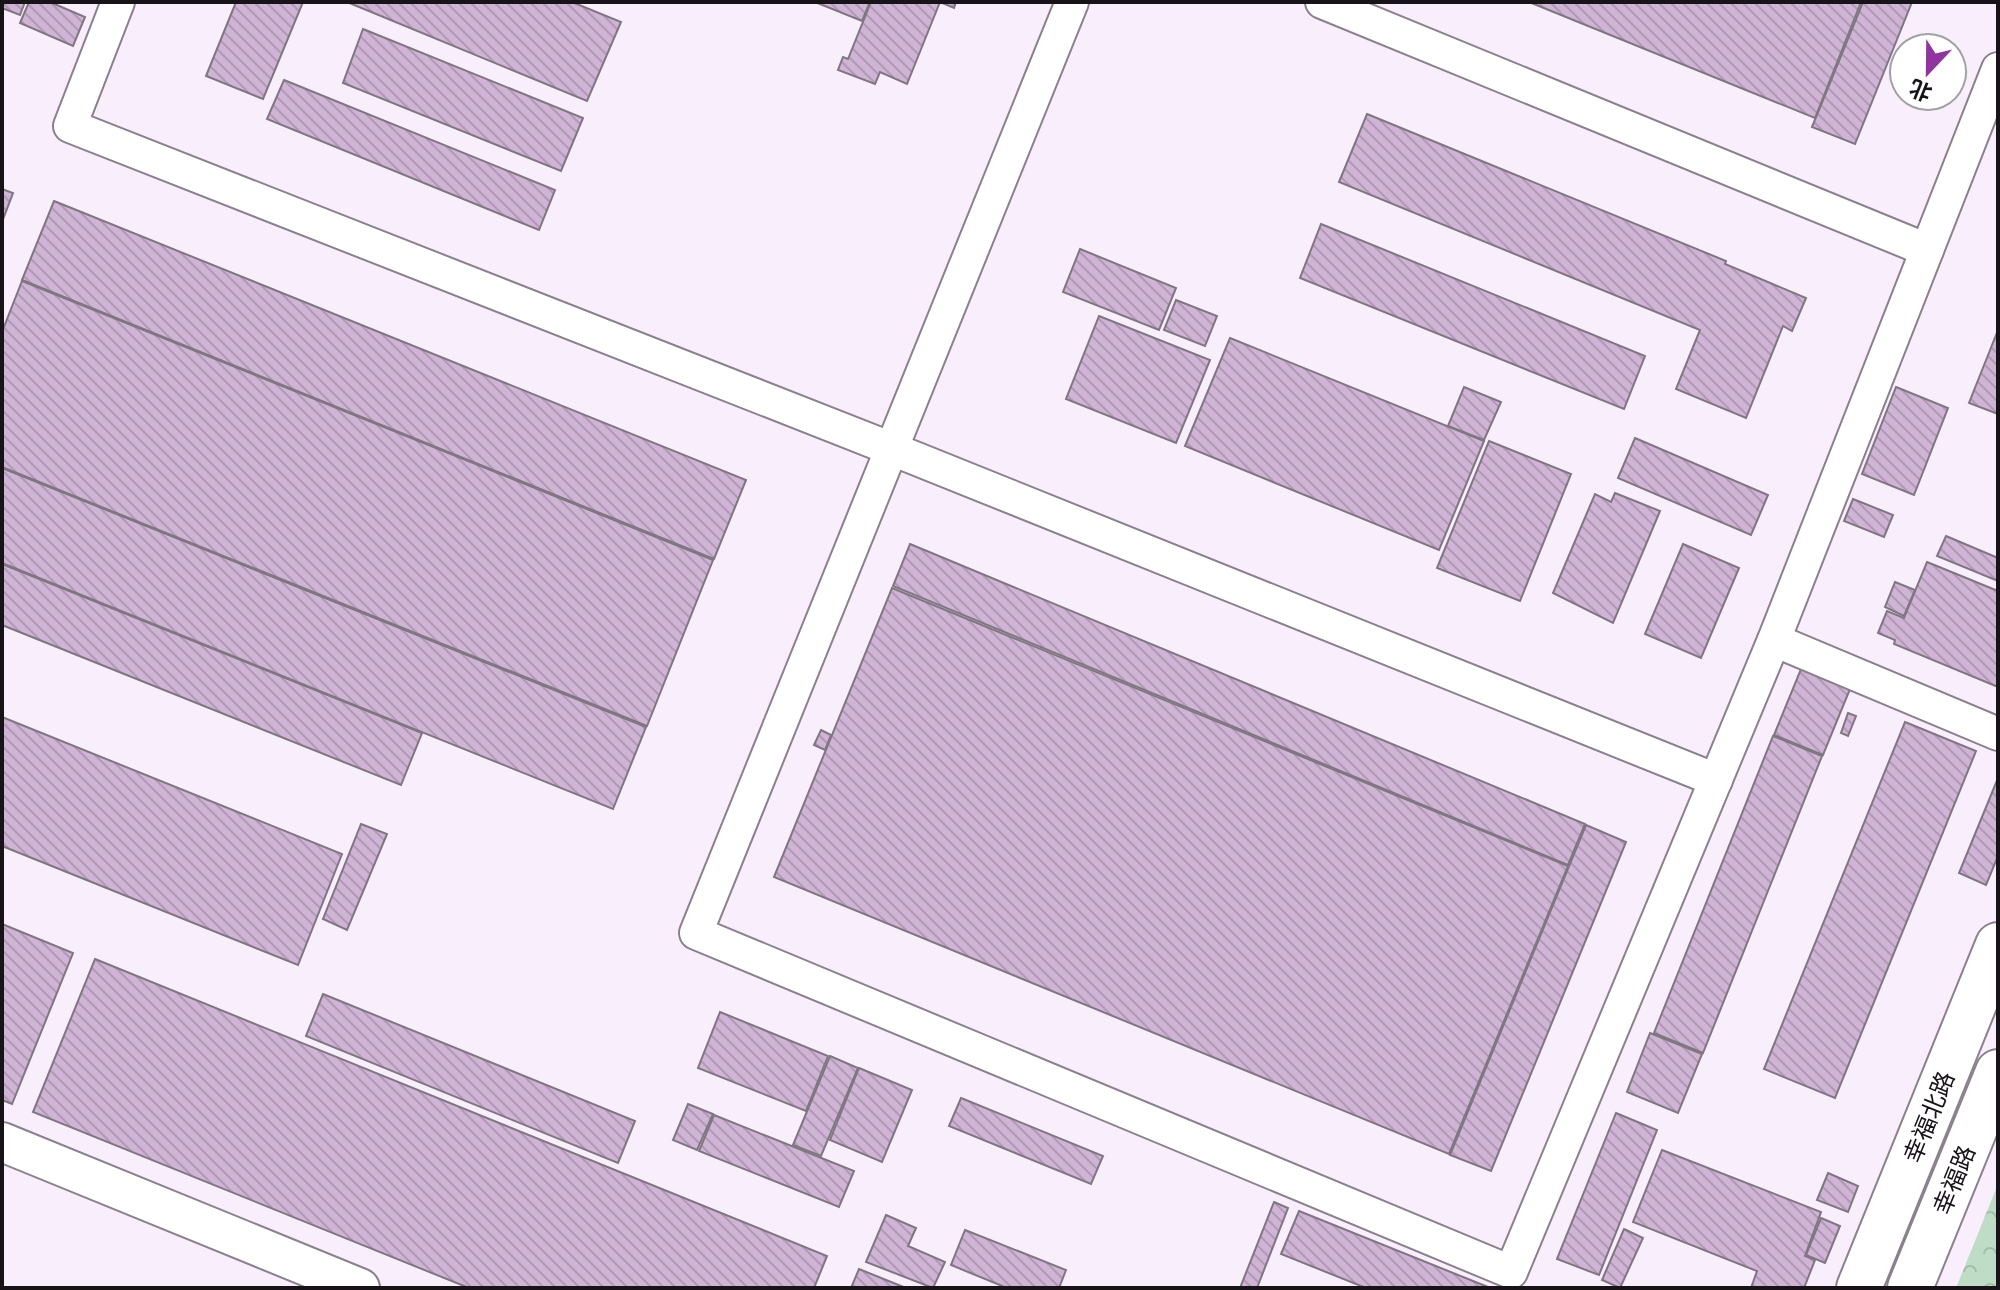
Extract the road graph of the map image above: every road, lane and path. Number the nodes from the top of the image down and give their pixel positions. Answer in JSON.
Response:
{"nodes":[{"id":1,"x":118,"y":2,"type":"edge"},
{"id":2,"x":1072,"y":2,"type":"edge"},
{"id":3,"x":1322,"y":2,"type":"edge"},
{"id":4,"x":1998,"y":69,"type":"edge"},
{"id":5,"x":1927,"y":250,"type":"junction"},
{"id":6,"x":892,"y":449,"type":"junction"},
{"id":7,"x":1774,"y":640,"type":"junction"},
{"id":8,"x":1998,"y":734,"type":"edge"},
{"id":9,"x":1716,"y":780,"type":"junction"},
{"id":10,"x":1998,"y":945,"type":"edge"},
{"id":11,"x":1998,"y":1072,"type":"edge"},
{"id":12,"x":2,"y":1142,"type":"edge"},
{"id":13,"x":360,"y":1288,"type":"edge"},
{"id":14,"x":1859,"y":1288,"type":"edge"},
{"id":15,"x":1910,"y":1288,"type":"edge"}],
"edges":[{"from":1,"to":6,"type":"street"},
{"from":2,"to":6,"type":"street"},
{"from":3,"to":5,"type":"street"},
{"from":4,"to":5,"type":"street"},
{"from":5,"to":7,"type":"street"},
{"from":6,"to":9,"type":"street"},
{"from":6,"to":9,"type":"street"},
{"from":7,"to":8,"type":"street"},
{"from":7,"to":9,"type":"street"},
{"from":10,"to":14,"type":"main road","name":"幸福北路"},
{"from":11,"to":15,"type":"main road","name":"幸福路"},
{"from":12,"to":13,"type":"street"}]}
